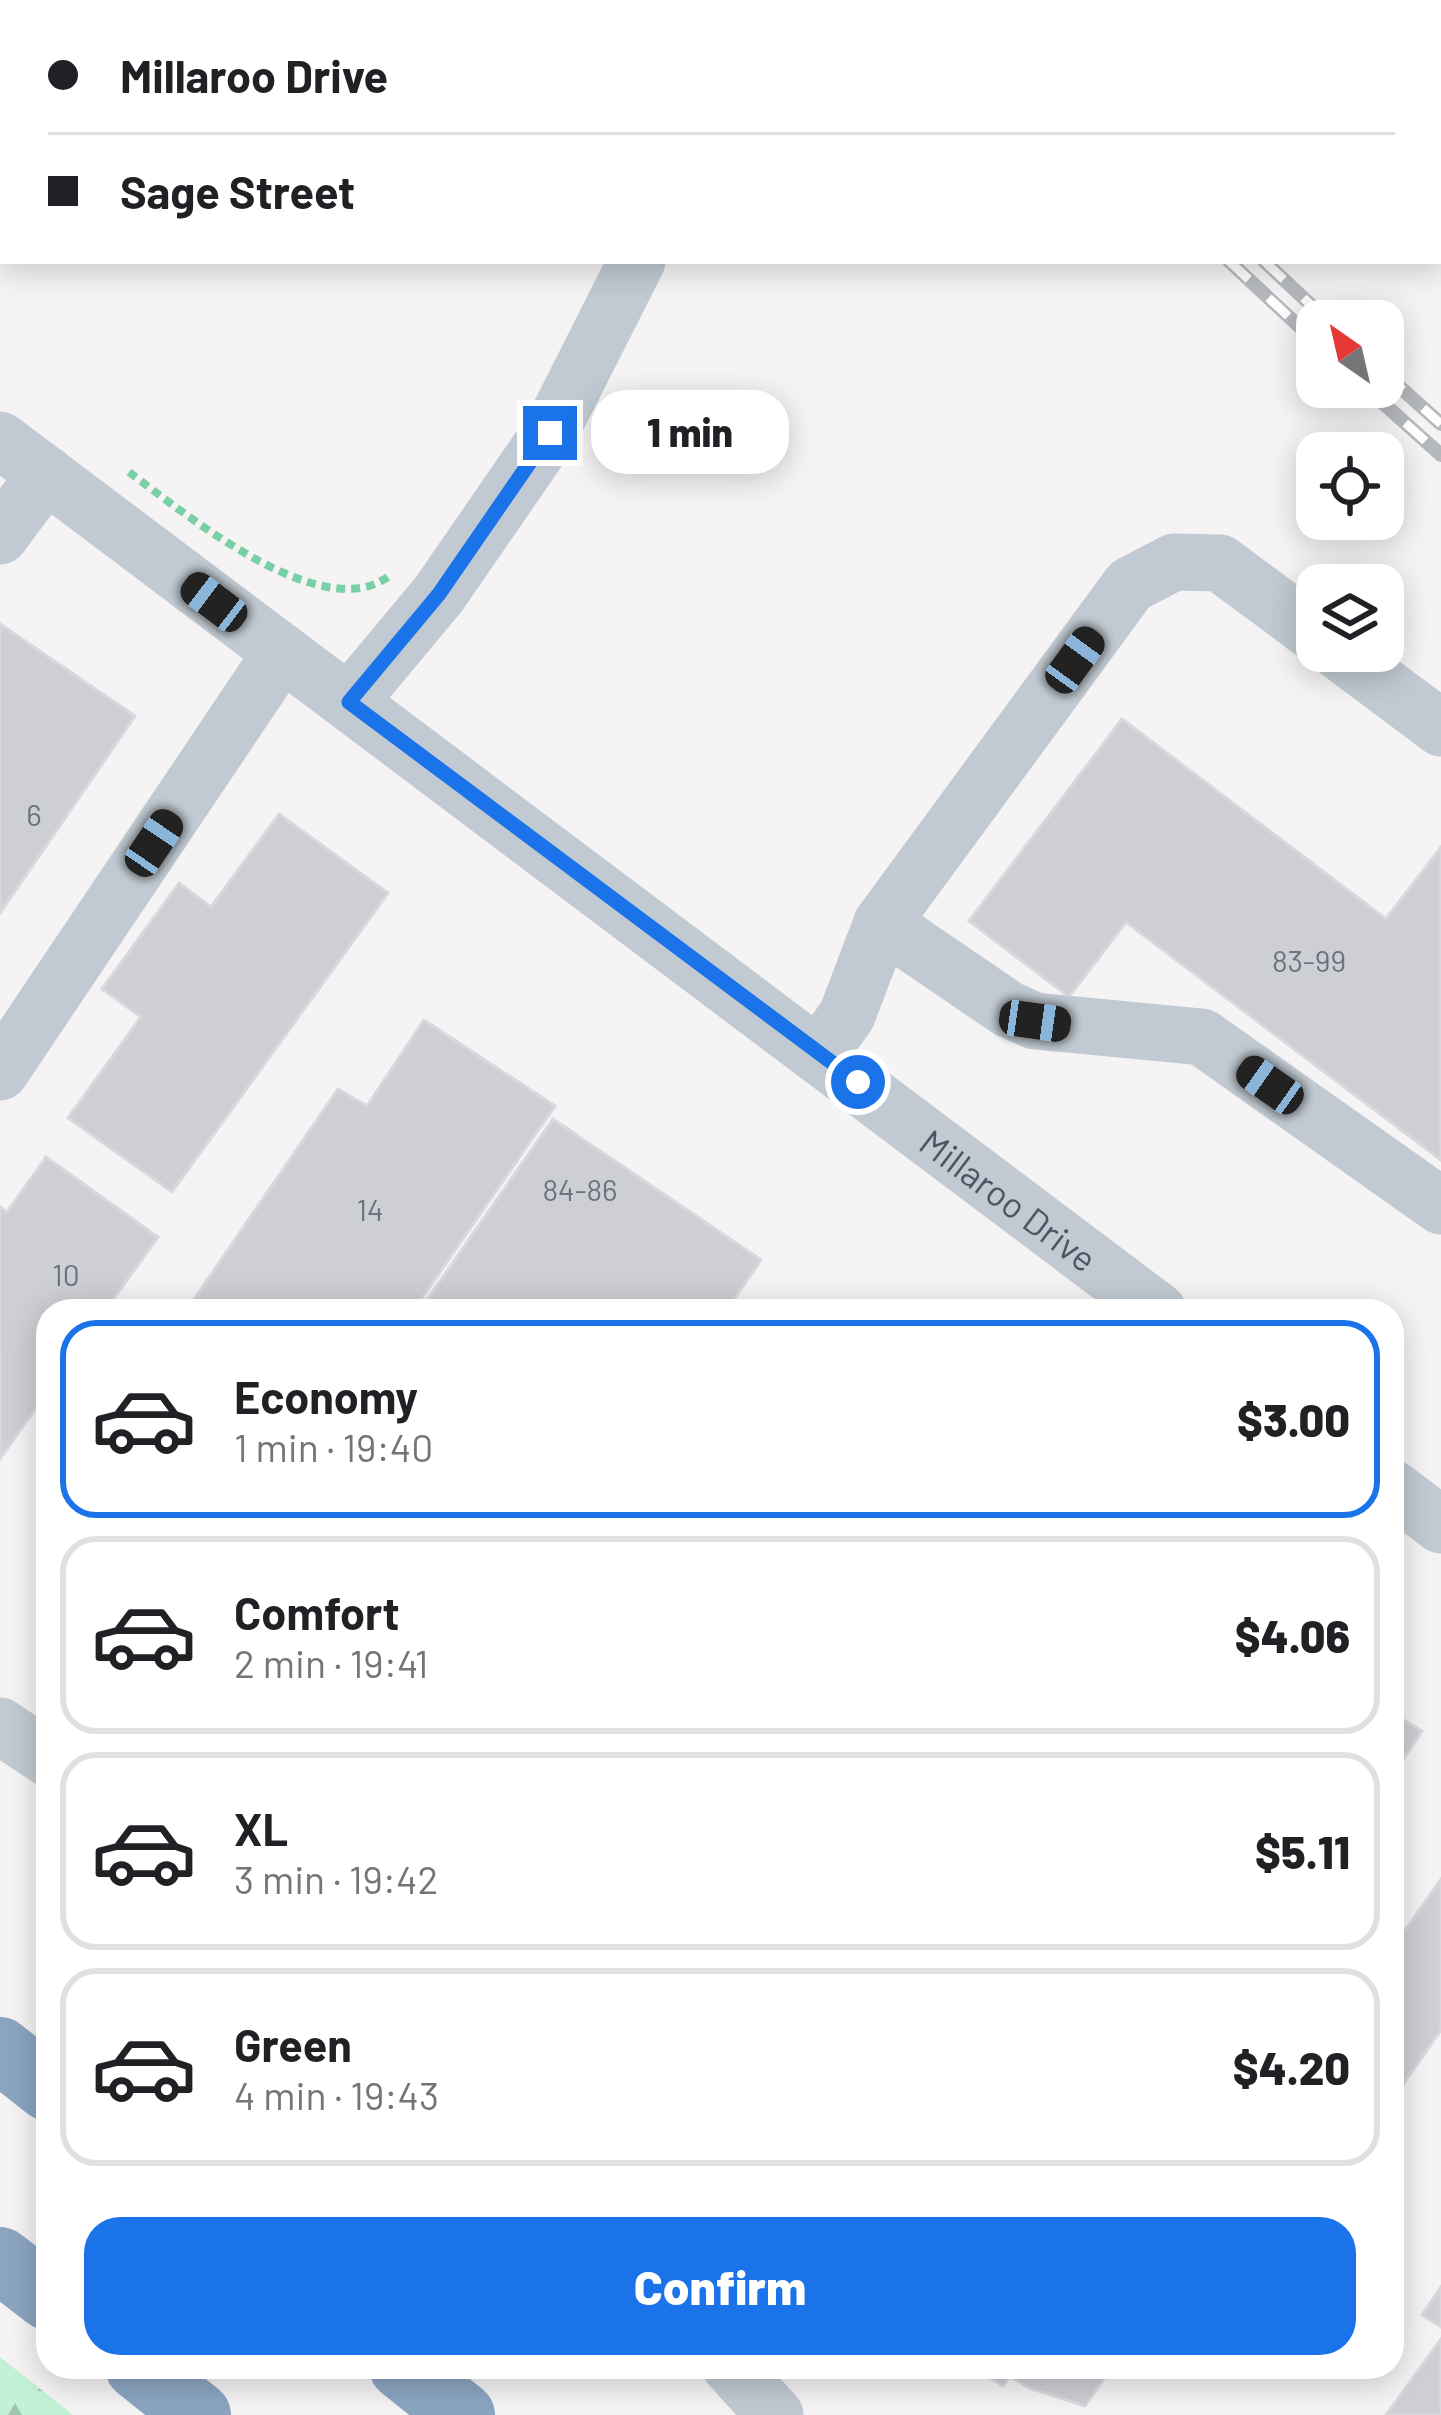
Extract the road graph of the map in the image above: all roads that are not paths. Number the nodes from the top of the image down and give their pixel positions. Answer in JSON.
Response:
{"nodes":[{"id":1,"x":635,"y":264,"type":"edge"},
{"id":2,"x":0,"y":440,"type":"edge"},
{"id":3,"x":46,"y":474,"type":"junction"},
{"id":4,"x":0,"y":536,"type":"edge"},
{"id":5,"x":1296,"y":619,"type":"edge"},
{"id":6,"x":282,"y":652,"type":"junction"},
{"id":7,"x":1366,"y":672,"type":"edge"},
{"id":8,"x":349,"y":702,"type":"junction"},
{"id":9,"x":1441,"y":728,"type":"edge"},
{"id":10,"x":882,"y":923,"type":"junction"},
{"id":11,"x":820,"y":1053,"type":"junction"},
{"id":12,"x":0,"y":1072,"type":"edge"},
{"id":13,"x":1441,"y":1206,"type":"edge"},
{"id":14,"x":1142,"y":1299,"type":"edge"},
{"id":15,"x":1404,"y":1497,"type":"edge"},
{"id":16,"x":1441,"y":1525,"type":"edge"},
{"id":17,"x":0,"y":1726,"type":"edge"},
{"id":18,"x":36,"y":1750,"type":"edge"},
{"id":19,"x":0,"y":2050,"type":"edge"},
{"id":20,"x":36,"y":2078,"type":"edge"},
{"id":21,"x":0,"y":2260,"type":"edge"},
{"id":22,"x":36,"y":2288,"type":"edge"},
{"id":23,"x":153,"y":2379,"type":"edge"},
{"id":24,"x":417,"y":2379,"type":"edge"},
{"id":25,"x":742,"y":2379,"type":"edge"},
{"id":26,"x":198,"y":2415,"type":"edge"},
{"id":27,"x":462,"y":2415,"type":"edge"},
{"id":28,"x":775,"y":2415,"type":"edge"}],
"edges":[{"from":1,"to":8,"type":"street"},
{"from":2,"to":3,"type":"street","name":"Millaroo Drive"},
{"from":3,"to":4,"type":"street"},
{"from":3,"to":6,"type":"street","name":"Millaroo Drive"},
{"from":5,"to":10,"type":"street"},
{"from":6,"to":8,"type":"street","name":"Millaroo Drive"},
{"from":6,"to":12,"type":"street"},
{"from":7,"to":9,"type":"street"},
{"from":8,"to":11,"type":"street","name":"Millaroo Drive"},
{"from":10,"to":11,"type":"street"},
{"from":10,"to":13,"type":"street"},
{"from":11,"to":14,"type":"street","name":"Millaroo Drive"},
{"from":15,"to":16,"type":"street"},
{"from":17,"to":18,"type":"street"},
{"from":19,"to":20,"type":"highway"},
{"from":21,"to":22,"type":"highway"},
{"from":23,"to":26,"type":"highway"},
{"from":24,"to":27,"type":"highway"},
{"from":25,"to":28,"type":"street"}]}
